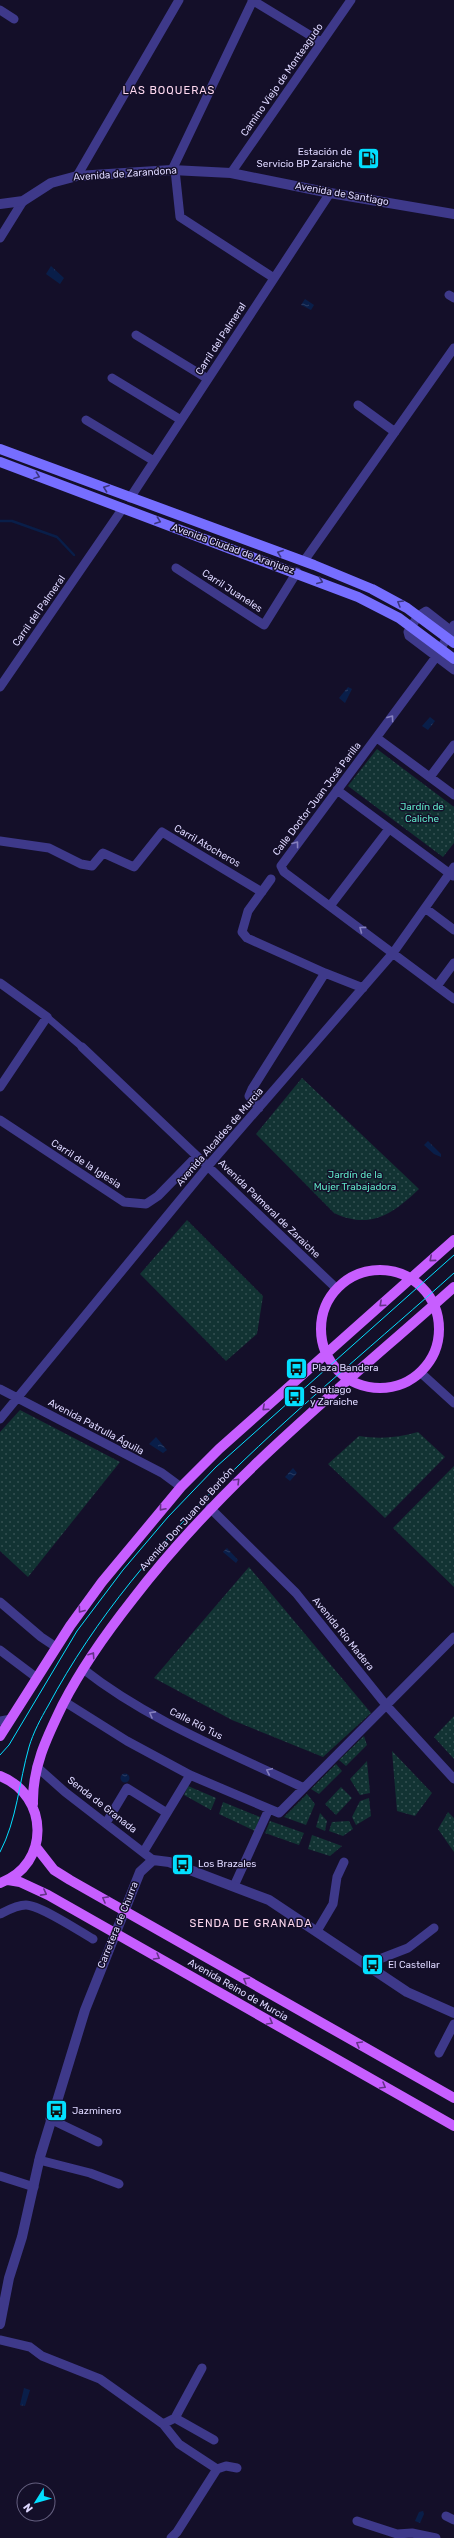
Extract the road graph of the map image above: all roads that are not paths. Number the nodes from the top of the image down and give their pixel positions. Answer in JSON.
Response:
{"nodes":[{"id":1,"x":179,"y":0,"type":"edge"},
{"id":2,"x":252,"y":0,"type":"edge"},
{"id":3,"x":351,"y":0,"type":"edge"},
{"id":4,"x":0,"y":10,"type":"edge"},
{"id":5,"x":14,"y":19,"type":"dead end"},
{"id":6,"x":322,"y":42,"type":"junction"},
{"id":7,"x":174,"y":170,"type":"junction"},
{"id":8,"x":231,"y":173,"type":"junction"},
{"id":9,"x":77,"y":176,"type":"junction"},
{"id":10,"x":330,"y":193,"type":"junction"},
{"id":11,"x":23,"y":201,"type":"junction"},
{"id":12,"x":0,"y":204,"type":"edge"},
{"id":13,"x":454,"y":214,"type":"edge"},
{"id":14,"x":0,"y":238,"type":"edge"},
{"id":15,"x":274,"y":278,"type":"junction"},
{"id":16,"x":136,"y":335,"type":"dead end"},
{"id":17,"x":454,"y":348,"type":"edge"},
{"id":18,"x":112,"y":378,"type":"dead end"},
{"id":19,"x":208,"y":379,"type":"junction"},
{"id":20,"x":358,"y":405,"type":"dead end"},
{"id":21,"x":86,"y":420,"type":"dead end"},
{"id":22,"x":181,"y":420,"type":"junction"},
{"id":23,"x":395,"y":432,"type":"junction"},
{"id":24,"x":0,"y":449,"type":"edge"},
{"id":25,"x":154,"y":461,"type":"junction"},
{"id":26,"x":0,"y":462,"type":"edge"},
{"id":27,"x":130,"y":498,"type":"junction"},
{"id":28,"x":123,"y":508,"type":"junction"},
{"id":29,"x":304,"y":561,"type":"junction"},
{"id":30,"x":176,"y":568,"type":"dead end"},
{"id":31,"x":297,"y":572,"type":"junction"},
{"id":32,"x":418,"y":616,"type":"junction"},
{"id":33,"x":410,"y":626,"type":"junction"},
{"id":34,"x":452,"y":634,"type":"edge"},
{"id":35,"x":438,"y":653,"type":"junction"},
{"id":36,"x":454,"y":659,"type":"edge"},
{"id":37,"x":454,"y":670,"type":"edge"},
{"id":38,"x":0,"y":687,"type":"edge"},
{"id":39,"x":376,"y":738,"type":"junction"},
{"id":40,"x":454,"y":745,"type":"edge"},
{"id":41,"x":430,"y":777,"type":"junction"},
{"id":42,"x":337,"y":790,"type":"junction"},
{"id":43,"x":454,"y":795,"type":"edge"},
{"id":44,"x":389,"y":829,"type":"junction"},
{"id":45,"x":0,"y":841,"type":"edge"},
{"id":46,"x":452,"y":873,"type":"edge"},
{"id":47,"x":271,"y":879,"type":"dead end"},
{"id":48,"x":262,"y":892,"type":"junction"},
{"id":49,"x":330,"y":906,"type":"junction"},
{"id":50,"x":425,"y":908,"type":"junction"},
{"id":51,"x":454,"y":930,"type":"edge"},
{"id":52,"x":393,"y":953,"type":"junction"},
{"id":53,"x":454,"y":963,"type":"edge"},
{"id":54,"x":325,"y":973,"type":"junction"},
{"id":55,"x":0,"y":983,"type":"edge"},
{"id":56,"x":437,"y":986,"type":"junction"},
{"id":57,"x":363,"y":988,"type":"junction"},
{"id":58,"x":454,"y":999,"type":"edge"},
{"id":59,"x":47,"y":1017,"type":"junction"},
{"id":60,"x":82,"y":1047,"type":"joint"},
{"id":61,"x":0,"y":1088,"type":"edge"},
{"id":62,"x":259,"y":1108,"type":"junction"},
{"id":63,"x":0,"y":1120,"type":"edge"},
{"id":64,"x":197,"y":1156,"type":"junction"},
{"id":65,"x":208,"y":1166,"type":"junction"},
{"id":66,"x":454,"y":1240,"type":"edge"},
{"id":67,"x":411,"y":1278,"type":"junction"},
{"id":68,"x":454,"y":1287,"type":"edge"},
{"id":69,"x":336,"y":1288,"type":"junction"},
{"id":70,"x":435,"y":1305,"type":"junction"},
{"id":71,"x":326,"y":1354,"type":"junction"},
{"id":72,"x":421,"y":1373,"type":"junction"},
{"id":73,"x":349,"y":1380,"type":"junction"},
{"id":74,"x":0,"y":1389,"type":"edge"},
{"id":75,"x":18,"y":1398,"type":"junction"},
{"id":76,"x":454,"y":1404,"type":"edge"},
{"id":77,"x":0,"y":1419,"type":"edge"},
{"id":78,"x":181,"y":1487,"type":"junction"},
{"id":79,"x":210,"y":1508,"type":"junction"},
{"id":80,"x":0,"y":1602,"type":"edge"},
{"id":81,"x":454,"y":1637,"type":"edge"},
{"id":82,"x":56,"y":1647,"type":"junction"},
{"id":83,"x":0,"y":1650,"type":"edge"},
{"id":84,"x":83,"y":1669,"type":"junction"},
{"id":85,"x":37,"y":1678,"type":"junction"},
{"id":86,"x":65,"y":1702,"type":"junction"},
{"id":87,"x":386,"y":1705,"type":"junction"},
{"id":88,"x":12,"y":1719,"type":"junction"},
{"id":89,"x":0,"y":1721,"type":"edge"},
{"id":90,"x":0,"y":1736,"type":"edge"},
{"id":91,"x":37,"y":1767,"type":"junction"},
{"id":92,"x":190,"y":1775,"type":"junction"},
{"id":93,"x":0,"y":1776,"type":"edge"},
{"id":94,"x":454,"y":1779,"type":"edge"},
{"id":95,"x":304,"y":1788,"type":"junction"},
{"id":96,"x":33,"y":1804,"type":"junction"},
{"id":97,"x":269,"y":1809,"type":"junction"},
{"id":98,"x":167,"y":1813,"type":"junction"},
{"id":99,"x":106,"y":1823,"type":"junction"},
{"id":100,"x":36,"y":1847,"type":"junction"},
{"id":101,"x":144,"y":1852,"type":"junction"},
{"id":102,"x":154,"y":1860,"type":"junction"},
{"id":103,"x":344,"y":1862,"type":"dead end"},
{"id":104,"x":4,"y":1882,"type":"edge"},
{"id":105,"x":234,"y":1886,"type":"junction"},
{"id":106,"x":124,"y":1910,"type":"junction"},
{"id":107,"x":0,"y":1914,"type":"edge"},
{"id":108,"x":434,"y":1928,"type":"dead end"},
{"id":109,"x":317,"y":1931,"type":"junction"},
{"id":110,"x":114,"y":1933,"type":"junction"},
{"id":111,"x":93,"y":1939,"type":"dead end"},
{"id":112,"x":368,"y":1968,"type":"junction"},
{"id":113,"x":454,"y":2012,"type":"edge"},
{"id":114,"x":454,"y":2024,"type":"edge"},
{"id":115,"x":439,"y":2053,"type":"dead end"},
{"id":116,"x":454,"y":2098,"type":"edge"},
{"id":117,"x":50,"y":2119,"type":"junction"},
{"id":118,"x":454,"y":2126,"type":"edge"},
{"id":119,"x":98,"y":2142,"type":"dead end"},
{"id":120,"x":39,"y":2160,"type":"junction"},
{"id":121,"x":0,"y":2176,"type":"edge"},
{"id":122,"x":119,"y":2184,"type":"dead end"},
{"id":123,"x":34,"y":2187,"type":"junction"},
{"id":124,"x":0,"y":2324,"type":"edge"},
{"id":125,"x":0,"y":2340,"type":"edge"},
{"id":126,"x":202,"y":2368,"type":"dead end"},
{"id":127,"x":175,"y":2418,"type":"junction"},
{"id":128,"x":163,"y":2424,"type":"junction"},
{"id":129,"x":214,"y":2440,"type":"dead end"},
{"id":130,"x":236,"y":2468,"type":"dead end"},
{"id":131,"x":217,"y":2469,"type":"junction"},
{"id":132,"x":357,"y":2521,"type":"dead end"},
{"id":133,"x":171,"y":2538,"type":"edge"},
{"id":134,"x":436,"y":2538,"type":"edge"}],
"edges":[{"from":1,"to":9,"type":"street"},
{"from":2,"to":6,"type":"street"},
{"from":2,"to":7,"type":"street"},
{"from":3,"to":6,"type":"street","name":"Camino Viejo de Monteagudo"},
{"from":4,"to":5,"type":"street"},
{"from":6,"to":8,"type":"street","name":"Camino Viejo de Monteagudo"},
{"from":7,"to":8,"type":"street","name":"Avenida de Zarandona"},
{"from":7,"to":9,"type":"street","name":"Avenida de Zarandona"},
{"from":7,"to":15,"type":"street"},
{"from":8,"to":10,"type":"street","name":"Avenida de Santiago"},
{"from":9,"to":11,"type":"street","name":"Avenida de Zarandona"},
{"from":10,"to":13,"type":"street","name":"Avenida de Santiago"},
{"from":10,"to":15,"type":"street","name":"Carril del Palmeral"},
{"from":11,"to":12,"type":"street","name":"Avenida de Zarandona"},
{"from":11,"to":14,"type":"street"},
{"from":15,"to":19,"type":"street","name":"Carril del Palmeral"},
{"from":16,"to":19,"type":"street"},
{"from":17,"to":23,"type":"street"},
{"from":18,"to":22,"type":"street"},
{"from":19,"to":22,"type":"street","name":"Carril del Palmeral"},
{"from":20,"to":23,"type":"street"},
{"from":21,"to":25,"type":"street"},
{"from":22,"to":25,"type":"street","name":"Carril del Palmeral"},
{"from":23,"to":29,"type":"street"},
{"from":27,"to":24,"type":"main road","name":"Avenida Ciudad de Aranjuez","one_way":true},
{"from":25,"to":27,"type":"street","name":"Carril del Palmeral"},
{"from":26,"to":28,"type":"main road","name":"Avenida Ciudad de Aranjuez","one_way":true},
{"from":29,"to":27,"type":"main road","name":"Avenida Ciudad de Aranjuez","one_way":true},
{"from":28,"to":31,"type":"main road","name":"Avenida Ciudad de Aranjuez","one_way":true},
{"from":28,"to":38,"type":"street","name":"Carril del Palmeral"},
{"from":32,"to":29,"type":"main road","name":"Avenida Ciudad de Aranjuez","one_way":true},
{"from":30,"to":31,"type":"street","name":"Carril Juaneles"},
{"from":31,"to":33,"type":"main road","name":"Avenida Ciudad de Aranjuez","one_way":true},
{"from":32,"to":33,"type":"street"},
{"from":32,"to":34,"type":"main road","name":"Avenida Ciudad de Aranjuez"},
{"from":33,"to":35,"type":"main road","name":"Avenida Ciudad de Aranjuez"},
{"from":34,"to":35,"type":"street","name":"Calle Doctor Juan José Parilla"},
{"from":35,"to":36,"type":"main road","name":"Avenida Ciudad de Aranjuez"},
{"from":35,"to":37,"type":"street"},
{"from":39,"to":35,"type":"street","name":"Calle Doctor Juan José Parilla","one_way":true},
{"from":39,"to":41,"type":"street"},
{"from":39,"to":42,"type":"street","name":"Calle Doctor Juan José Parilla"},
{"from":40,"to":41,"type":"street"},
{"from":41,"to":43,"type":"street"},
{"from":42,"to":44,"type":"street"},
{"from":49,"to":42,"type":"street","name":"Calle Doctor Juan José Parilla","one_way":true},
{"from":44,"to":46,"type":"street"},
{"from":44,"to":49,"type":"street"},
{"from":45,"to":48,"type":"street","name":"Carril Atocheros"},
{"from":46,"to":50,"type":"street","name":"Avenida Alcaldes de Murcia"},
{"from":47,"to":48,"type":"street"},
{"from":48,"to":54,"type":"street"},
{"from":52,"to":49,"type":"street","name":"Calle Doctor Juan José Parilla","one_way":true},
{"from":50,"to":51,"type":"street"},
{"from":50,"to":52,"type":"street","name":"Avenida Alcaldes de Murcia"},
{"from":52,"to":56,"type":"street","name":"Calle Doctor Juan José Parilla"},
{"from":52,"to":57,"type":"street","name":"Avenida Alcaldes de Murcia"},
{"from":53,"to":56,"type":"street"},
{"from":54,"to":57,"type":"street"},
{"from":54,"to":62,"type":"street"},
{"from":55,"to":59,"type":"street"},
{"from":56,"to":58,"type":"street","name":"Calle Doctor Juan José Parilla"},
{"from":57,"to":62,"type":"street","name":"Avenida Alcaldes de Murcia"},
{"from":59,"to":60,"type":"street"},
{"from":59,"to":61,"type":"street"},
{"from":60,"to":64,"type":"street","name":"Avenida Palmeral de Zaraiche"},
{"from":62,"to":65,"type":"street","name":"Avenida Alcaldes de Murcia"},
{"from":63,"to":64,"type":"street","name":"Carril de la Iglesia"},
{"from":64,"to":65,"type":"street","name":"Avenida Palmeral de Zaraiche"},
{"from":65,"to":69,"type":"street","name":"Avenida Palmeral de Zaraiche"},
{"from":65,"to":75,"type":"street","name":"Avenida Alcaldes de Murcia"},
{"from":66,"to":67,"type":"main road","one_way":true},
{"from":67,"to":69,"type":"main road"},
{"from":67,"to":70,"type":"main road"},
{"from":67,"to":71,"type":"main road","one_way":true},
{"from":68,"to":70,"type":"main road","name":"Avenida Don Juan de Borbón"},
{"from":69,"to":71,"type":"main road"},
{"from":70,"to":72,"type":"main road"},
{"from":70,"to":73,"type":"main road","name":"Avenida Don Juan de Borbón"},
{"from":71,"to":73,"type":"main road"},
{"from":71,"to":78,"type":"main road","one_way":true},
{"from":72,"to":73,"type":"main road"},
{"from":72,"to":76,"type":"street"},
{"from":79,"to":73,"type":"main road","name":"Avenida Don Juan de Borbón","one_way":true},
{"from":74,"to":75,"type":"street","name":"Avenida Patrulla Águila"},
{"from":75,"to":77,"type":"street","name":"Avenida Alcaldes de Murcia"},
{"from":75,"to":78,"type":"street","name":"Avenida Patrulla Águila"},
{"from":78,"to":82,"type":"main road","one_way":true},
{"from":84,"to":79,"type":"main road","name":"Avenida Don Juan de Borbón","one_way":true},
{"from":79,"to":87,"type":"street","name":"Avenida Río Madera"},
{"from":80,"to":82,"type":"street"},
{"from":81,"to":87,"type":"street"},
{"from":82,"to":85,"type":"main road"},
{"from":83,"to":85,"type":"street"},
{"from":84,"to":86,"type":"main road","name":"Avenida Don Juan de Borbón"},
{"from":95,"to":84,"type":"street","name":"Calle Río Tus","one_way":true},
{"from":85,"to":88,"type":"main road"},
{"from":86,"to":91,"type":"main road","name":"Avenida Don Juan de Borbón"},
{"from":86,"to":92,"type":"street"},
{"from":87,"to":94,"type":"street","name":"Avenida Río Madera"},
{"from":87,"to":95,"type":"street"},
{"from":88,"to":89,"type":"street"},
{"from":88,"to":90,"type":"main road"},
{"from":91,"to":96,"type":"main road","name":"Avenida Don Juan de Borbón"},
{"from":91,"to":99,"type":"street","name":"Senda de Granada"},
{"from":92,"to":97,"type":"street"},
{"from":92,"to":98,"type":"street"},
{"from":93,"to":96,"type":"main road"},
{"from":95,"to":97,"type":"street"},
{"from":96,"to":100,"type":"main road"},
{"from":97,"to":105,"type":"street"},
{"from":98,"to":99,"type":"street"},
{"from":98,"to":101,"type":"street"},
{"from":99,"to":101,"type":"street","name":"Senda de Granada"},
{"from":100,"to":104,"type":"main road"},
{"from":106,"to":100,"type":"main road","name":"Avenida Reino de Murcia","one_way":true},
{"from":101,"to":102,"type":"street","name":"Senda de Granada"},
{"from":102,"to":105,"type":"street"},
{"from":102,"to":106,"type":"street","name":"Carretera de Churra"},
{"from":103,"to":109,"type":"street"},
{"from":104,"to":110,"type":"main road","name":"Avenida Reino de Murcia","one_way":true},
{"from":105,"to":109,"type":"street"},
{"from":106,"to":110,"type":"street","name":"Carretera de Churra"},
{"from":116,"to":106,"type":"main road","name":"Avenida Reino de Murcia","one_way":true},
{"from":107,"to":111,"type":"street"},
{"from":108,"to":112,"type":"street"},
{"from":109,"to":112,"type":"street"},
{"from":110,"to":117,"type":"street","name":"Carretera de Churra"},
{"from":110,"to":118,"type":"main road","name":"Avenida Reino de Murcia","one_way":true},
{"from":112,"to":113,"type":"street"},
{"from":114,"to":115,"type":"street"},
{"from":117,"to":119,"type":"street"},
{"from":117,"to":120,"type":"street","name":"Carretera de Churra"},
{"from":120,"to":122,"type":"street"},
{"from":120,"to":123,"type":"street","name":"Carretera de Churra"},
{"from":121,"to":123,"type":"street"},
{"from":123,"to":124,"type":"street","name":"Carretera de Churra"},
{"from":125,"to":128,"type":"street"},
{"from":126,"to":127,"type":"street"},
{"from":127,"to":128,"type":"street"},
{"from":127,"to":129,"type":"street"},
{"from":128,"to":131,"type":"street"},
{"from":130,"to":131,"type":"street"},
{"from":131,"to":133,"type":"street"},
{"from":132,"to":134,"type":"street"}]}
